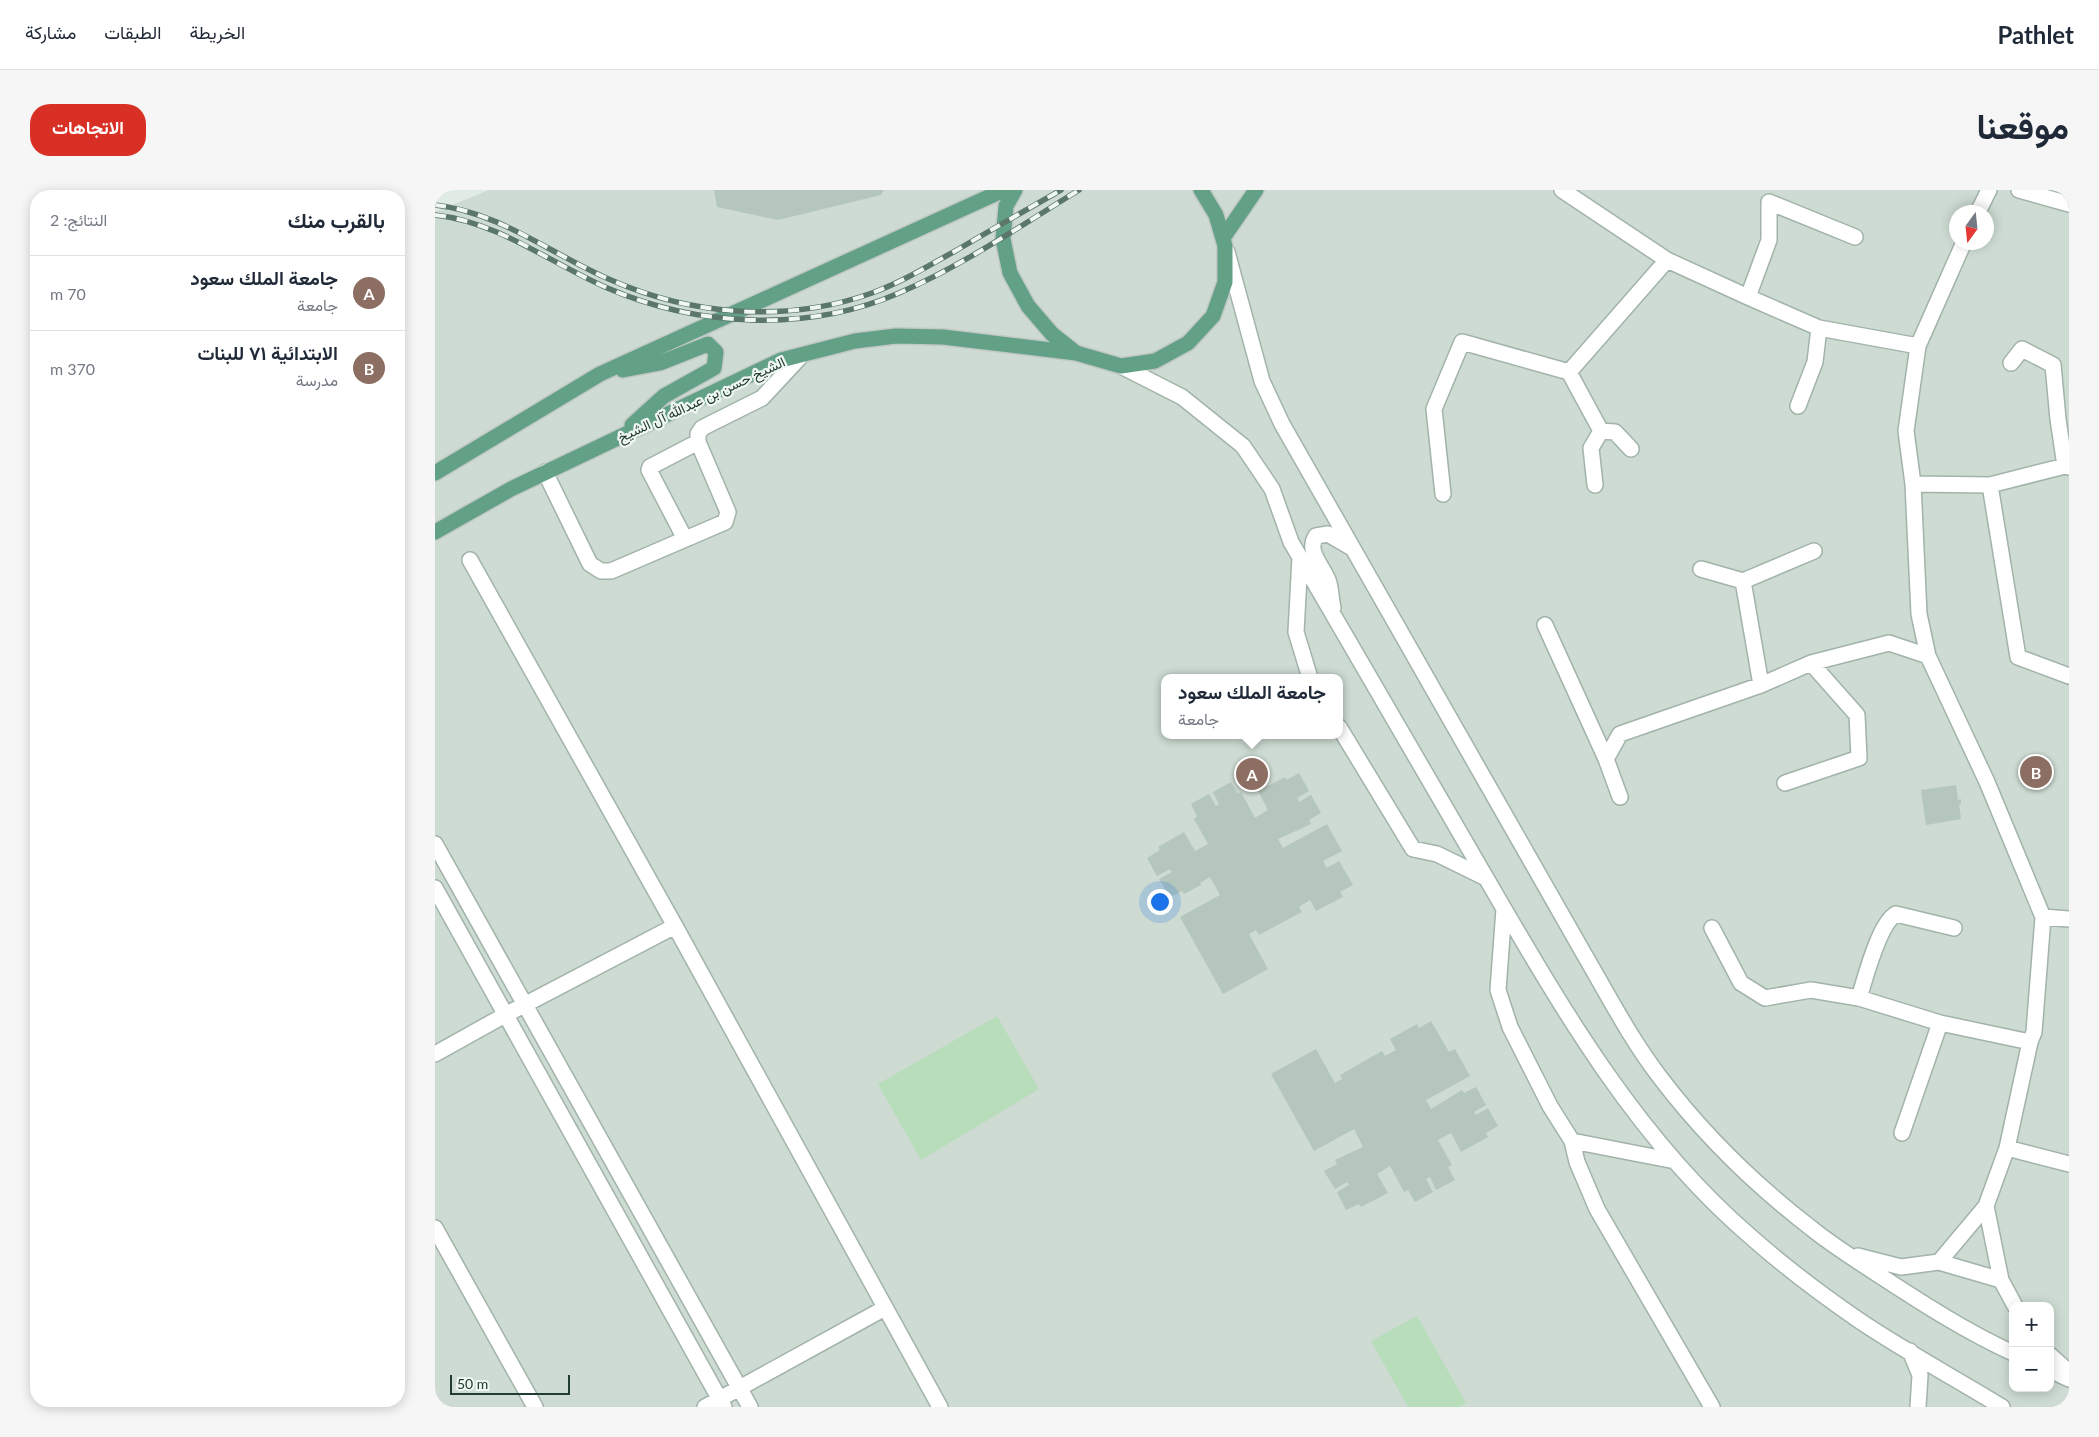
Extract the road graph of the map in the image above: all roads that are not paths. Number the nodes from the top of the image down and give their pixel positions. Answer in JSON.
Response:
{"nodes":[{"id":1,"x":1004,"y":190,"type":"edge"},
{"id":2,"x":1015,"y":190,"type":"edge"},
{"id":3,"x":1201,"y":190,"type":"edge"},
{"id":4,"x":1256,"y":190,"type":"edge"},
{"id":5,"x":1562,"y":190,"type":"edge"},
{"id":6,"x":1989,"y":190,"type":"edge"},
{"id":7,"x":2019,"y":190,"type":"edge"},
{"id":8,"x":2069,"y":204,"type":"edge"},
{"id":9,"x":1982,"y":205,"type":"edge"},
{"id":10,"x":1855,"y":237,"type":"dead end"},
{"id":11,"x":1224,"y":242,"type":"junction"},
{"id":12,"x":1961,"y":250,"type":"edge"},
{"id":13,"x":1667,"y":260,"type":"junction"},
{"id":14,"x":1748,"y":297,"type":"junction"},
{"id":15,"x":1819,"y":328,"type":"junction"},
{"id":16,"x":1919,"y":346,"type":"junction"},
{"id":17,"x":1076,"y":353,"type":"junction"},
{"id":18,"x":802,"y":354,"type":"junction"},
{"id":19,"x":2011,"y":363,"type":"dead end"},
{"id":20,"x":1121,"y":366,"type":"junction"},
{"id":21,"x":1569,"y":372,"type":"junction"},
{"id":22,"x":600,"y":374,"type":"junction"},
{"id":23,"x":1798,"y":406,"type":"dead end"},
{"id":24,"x":1601,"y":431,"type":"junction"},
{"id":25,"x":620,"y":436,"type":"junction"},
{"id":26,"x":698,"y":442,"type":"junction"},
{"id":27,"x":1631,"y":449,"type":"dead end"},
{"id":28,"x":2067,"y":467,"type":"edge"},
{"id":29,"x":545,"y":472,"type":"junction"},
{"id":30,"x":435,"y":473,"type":"edge"},
{"id":31,"x":1595,"y":484,"type":"dead end"},
{"id":32,"x":1913,"y":484,"type":"junction"},
{"id":33,"x":1990,"y":485,"type":"junction"},
{"id":34,"x":1443,"y":494,"type":"dead end"},
{"id":35,"x":435,"y":532,"type":"edge"},
{"id":36,"x":685,"y":539,"type":"junction"},
{"id":37,"x":1353,"y":548,"type":"junction"},
{"id":38,"x":1814,"y":551,"type":"dead end"},
{"id":39,"x":1300,"y":558,"type":"junction"},
{"id":40,"x":470,"y":560,"type":"dead end"},
{"id":41,"x":1701,"y":569,"type":"dead end"},
{"id":42,"x":1743,"y":581,"type":"junction"},
{"id":43,"x":1334,"y":616,"type":"junction"},
{"id":44,"x":1545,"y":625,"type":"dead end"},
{"id":45,"x":1928,"y":656,"type":"junction"},
{"id":46,"x":1811,"y":663,"type":"junction"},
{"id":47,"x":1308,"y":674,"type":"edge"},
{"id":48,"x":2069,"y":676,"type":"edge"},
{"id":49,"x":1761,"y":684,"type":"junction"},
{"id":50,"x":1343,"y":734,"type":"edge"},
{"id":51,"x":1606,"y":759,"type":"junction"},
{"id":52,"x":1785,"y":783,"type":"dead end"},
{"id":53,"x":1620,"y":798,"type":"dead end"},
{"id":54,"x":435,"y":844,"type":"edge"},
{"id":55,"x":1487,"y":878,"type":"junction"},
{"id":56,"x":435,"y":888,"type":"edge"},
{"id":57,"x":1504,"y":909,"type":"junction"},
{"id":58,"x":2043,"y":917,"type":"junction"},
{"id":59,"x":2069,"y":919,"type":"edge"},
{"id":60,"x":675,"y":926,"type":"junction"},
{"id":61,"x":1712,"y":928,"type":"dead end"},
{"id":62,"x":1954,"y":928,"type":"dead end"},
{"id":63,"x":1859,"y":998,"type":"junction"},
{"id":64,"x":525,"y":1004,"type":"junction"},
{"id":65,"x":505,"y":1015,"type":"junction"},
{"id":66,"x":1940,"y":1023,"type":"junction"},
{"id":67,"x":2030,"y":1042,"type":"junction"},
{"id":68,"x":435,"y":1054,"type":"edge"},
{"id":69,"x":1902,"y":1133,"type":"dead end"},
{"id":70,"x":1572,"y":1141,"type":"junction"},
{"id":71,"x":2007,"y":1148,"type":"junction"},
{"id":72,"x":1675,"y":1161,"type":"junction"},
{"id":73,"x":2069,"y":1164,"type":"edge"},
{"id":74,"x":1986,"y":1206,"type":"junction"},
{"id":75,"x":435,"y":1228,"type":"edge"},
{"id":76,"x":1846,"y":1253,"type":"junction"},
{"id":77,"x":1939,"y":1262,"type":"junction"},
{"id":78,"x":2001,"y":1280,"type":"junction"},
{"id":79,"x":2013,"y":1302,"type":"edge"},
{"id":80,"x":885,"y":1308,"type":"junction"},
{"id":81,"x":1910,"y":1351,"type":"junction"},
{"id":82,"x":2009,"y":1351,"type":"edge"},
{"id":83,"x":2054,"y":1359,"type":"edge"},
{"id":84,"x":2054,"y":1372,"type":"edge"},
{"id":85,"x":2069,"y":1372,"type":"edge"},
{"id":86,"x":2069,"y":1379,"type":"edge"},
{"id":87,"x":739,"y":1388,"type":"junction"},
{"id":88,"x":722,"y":1403,"type":"edge"},
{"id":89,"x":535,"y":1407,"type":"edge"},
{"id":90,"x":705,"y":1407,"type":"edge"},
{"id":91,"x":750,"y":1407,"type":"edge"},
{"id":92,"x":940,"y":1407,"type":"edge"},
{"id":93,"x":1712,"y":1407,"type":"edge"},
{"id":94,"x":1918,"y":1407,"type":"edge"},
{"id":95,"x":2002,"y":1407,"type":"edge"}],
"edges":[{"from":1,"to":22,"type":"main road"},
{"from":2,"to":17,"type":"main road","name":"الشيخ حسن بن عبدالله آل الشيخ"},
{"from":3,"to":11,"type":"main road","name":"الشيخ حسن بن عبدالله آل الشيخ"},
{"from":4,"to":11,"type":"main road"},
{"from":5,"to":13,"type":"street"},
{"from":6,"to":9,"type":"street"},
{"from":7,"to":8,"type":"street"},
{"from":10,"to":14,"type":"street"},
{"from":11,"to":20,"type":"main road","name":"الشيخ حسن بن عبدالله آل الشيخ"},
{"from":11,"to":37,"type":"street"},
{"from":12,"to":16,"type":"street"},
{"from":13,"to":14,"type":"street"},
{"from":13,"to":21,"type":"street"},
{"from":14,"to":15,"type":"street"},
{"from":15,"to":16,"type":"street"},
{"from":15,"to":23,"type":"street"},
{"from":16,"to":32,"type":"street"},
{"from":17,"to":18,"type":"main road","name":"الشيخ حسن بن عبدالله آل الشيخ"},
{"from":17,"to":20,"type":"main road","name":"الشيخ حسن بن عبدالله آل الشيخ"},
{"from":18,"to":25,"type":"main road","name":"الشيخ حسن بن عبدالله آل الشيخ"},
{"from":18,"to":26,"type":"street"},
{"from":19,"to":28,"type":"street"},
{"from":20,"to":39,"type":"street"},
{"from":21,"to":24,"type":"street"},
{"from":21,"to":34,"type":"street"},
{"from":22,"to":25,"type":"main road"},
{"from":22,"to":30,"type":"main road"},
{"from":24,"to":27,"type":"street"},
{"from":24,"to":31,"type":"street"},
{"from":25,"to":29,"type":"main road","name":"الشيخ حسن بن عبدالله آل الشيخ"},
{"from":26,"to":36,"type":"street"},
{"from":26,"to":36,"type":"street"},
{"from":28,"to":33,"type":"street"},
{"from":29,"to":35,"type":"main road","name":"الشيخ حسن بن عبدالله آل الشيخ"},
{"from":29,"to":36,"type":"street"},
{"from":32,"to":33,"type":"street"},
{"from":32,"to":45,"type":"street"},
{"from":33,"to":48,"type":"street"},
{"from":37,"to":43,"type":"street"},
{"from":37,"to":76,"type":"street"},
{"from":38,"to":42,"type":"street"},
{"from":39,"to":43,"type":"street"},
{"from":39,"to":47,"type":"street"},
{"from":40,"to":60,"type":"street"},
{"from":41,"to":42,"type":"street"},
{"from":42,"to":49,"type":"street"},
{"from":43,"to":55,"type":"street"},
{"from":44,"to":51,"type":"street"},
{"from":45,"to":46,"type":"street"},
{"from":45,"to":58,"type":"street"},
{"from":46,"to":49,"type":"street"},
{"from":46,"to":52,"type":"street"},
{"from":49,"to":51,"type":"street"},
{"from":50,"to":55,"type":"street"},
{"from":51,"to":53,"type":"street"},
{"from":54,"to":64,"type":"street"},
{"from":55,"to":57,"type":"street"},
{"from":56,"to":65,"type":"street"},
{"from":57,"to":70,"type":"street"},
{"from":57,"to":72,"type":"street"},
{"from":58,"to":59,"type":"street"},
{"from":58,"to":67,"type":"street"},
{"from":60,"to":64,"type":"street"},
{"from":60,"to":80,"type":"street"},
{"from":61,"to":63,"type":"street"},
{"from":62,"to":63,"type":"street"},
{"from":63,"to":66,"type":"street"},
{"from":64,"to":65,"type":"street"},
{"from":64,"to":87,"type":"street"},
{"from":65,"to":68,"type":"street"},
{"from":65,"to":88,"type":"street"},
{"from":66,"to":67,"type":"street"},
{"from":66,"to":69,"type":"street"},
{"from":67,"to":71,"type":"street"},
{"from":70,"to":72,"type":"street"},
{"from":70,"to":93,"type":"street"},
{"from":71,"to":73,"type":"street"},
{"from":71,"to":74,"type":"street"},
{"from":72,"to":81,"type":"street"},
{"from":74,"to":77,"type":"street"},
{"from":74,"to":78,"type":"street"},
{"from":75,"to":89,"type":"street"},
{"from":76,"to":77,"type":"street"},
{"from":76,"to":82,"type":"street"},
{"from":77,"to":78,"type":"street"},
{"from":78,"to":79,"type":"street"},
{"from":80,"to":87,"type":"street"},
{"from":80,"to":92,"type":"street"},
{"from":81,"to":94,"type":"street"},
{"from":81,"to":95,"type":"street"},
{"from":83,"to":85,"type":"street"},
{"from":84,"to":86,"type":"street"},
{"from":87,"to":88,"type":"street"},
{"from":87,"to":91,"type":"street"},
{"from":88,"to":90,"type":"street"}]}
